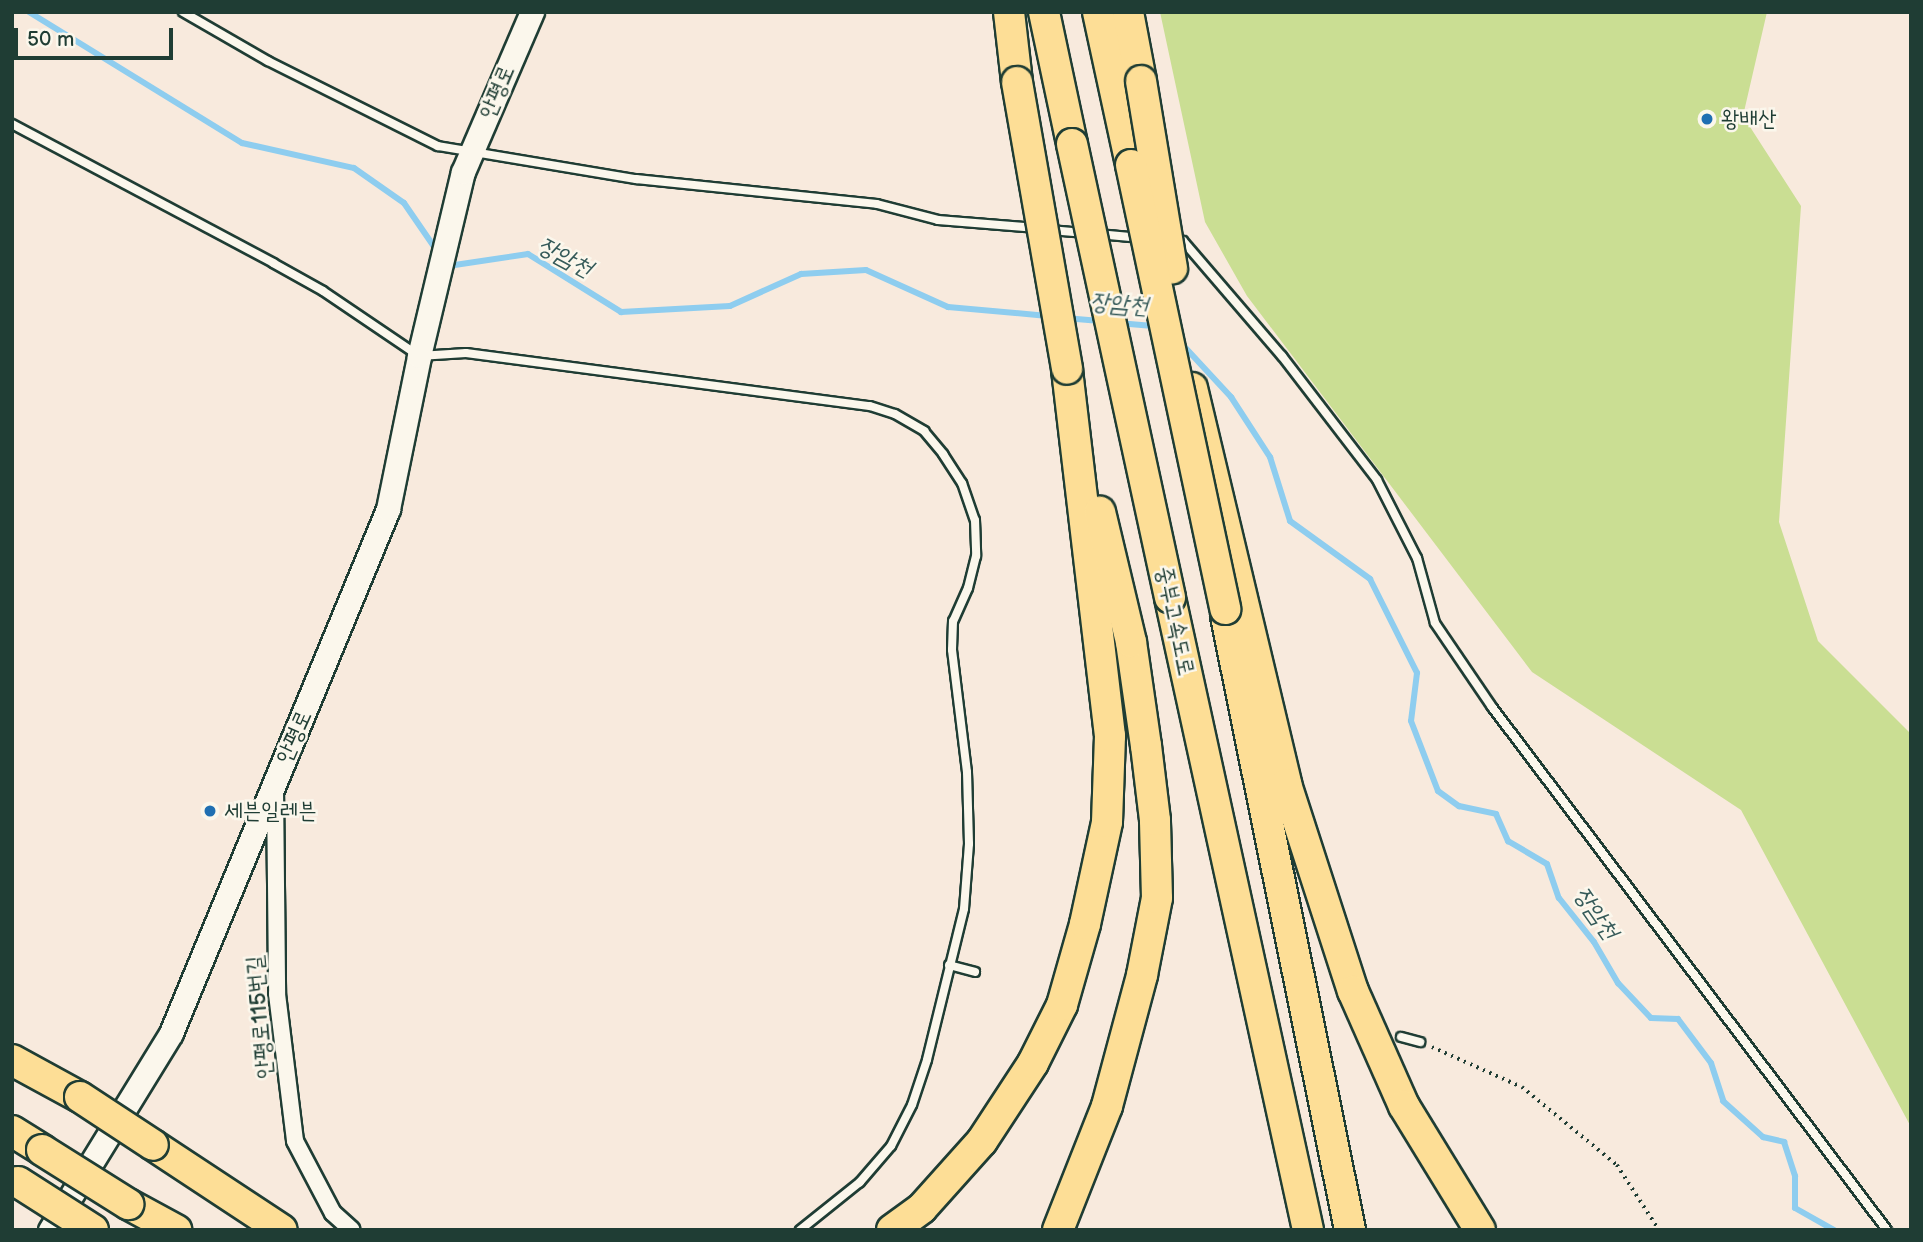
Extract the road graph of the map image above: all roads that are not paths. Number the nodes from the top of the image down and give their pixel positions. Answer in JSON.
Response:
{"nodes":[{"id":1,"x":183,"y":12,"type":"edge"},
{"id":2,"x":532,"y":12,"type":"edge"},
{"id":3,"x":1009,"y":12,"type":"edge"},
{"id":4,"x":1044,"y":12,"type":"edge"},
{"id":5,"x":1098,"y":12,"type":"edge"},
{"id":6,"x":1129,"y":12,"type":"edge"},
{"id":7,"x":12,"y":124,"type":"edge"},
{"id":8,"x":467,"y":162,"type":"junction"},
{"id":9,"x":421,"y":345,"type":"junction"},
{"id":10,"x":1067,"y":369,"type":"junction"},
{"id":11,"x":275,"y":781,"type":"junction"},
{"id":12,"x":949,"y":965,"type":"junction"},
{"id":13,"x":975,"y":972,"type":"dead end"},
{"id":14,"x":1401,"y":1037,"type":"dead end"},
{"id":15,"x":1420,"y":1042,"type":"road end"},
{"id":16,"x":12,"y":1060,"type":"edge"},
{"id":17,"x":12,"y":1131,"type":"edge"},
{"id":18,"x":15,"y":1180,"type":"edge"},
{"id":19,"x":128,"y":1204,"type":"junction"},
{"id":20,"x":50,"y":1230,"type":"edge"},
{"id":21,"x":93,"y":1230,"type":"edge"},
{"id":22,"x":168,"y":1230,"type":"edge"},
{"id":23,"x":176,"y":1230,"type":"edge"},
{"id":24,"x":282,"y":1230,"type":"edge"},
{"id":25,"x":352,"y":1230,"type":"edge"},
{"id":26,"x":800,"y":1230,"type":"edge"},
{"id":27,"x":892,"y":1230,"type":"edge"},
{"id":28,"x":1058,"y":1230,"type":"edge"},
{"id":29,"x":1308,"y":1230,"type":"edge"},
{"id":30,"x":1350,"y":1230,"type":"edge"},
{"id":31,"x":1480,"y":1230,"type":"edge"},
{"id":32,"x":1887,"y":1230,"type":"edge"}],
"edges":[{"from":1,"to":8,"type":"lane"},
{"from":2,"to":8,"type":"street","name":"안평로"},
{"from":3,"to":10,"type":"highway","bridge":true},
{"from":4,"to":29,"type":"highway","name":"중부고속도로","bridge":true},
{"from":5,"to":30,"type":"highway","bridge":true},
{"from":6,"to":31,"type":"highway","bridge":true},
{"from":7,"to":9,"type":"lane"},
{"from":8,"to":9,"type":"street","name":"안평로"},
{"from":8,"to":32,"type":"lane"},
{"from":9,"to":11,"type":"street","name":"안평로"},
{"from":9,"to":12,"type":"lane"},
{"from":10,"to":27,"type":"highway"},
{"from":10,"to":28,"type":"highway"},
{"from":11,"to":20,"type":"street","name":"안평로"},
{"from":11,"to":25,"type":"street","name":"안평로115번길"},
{"from":12,"to":13,"type":"lane"},
{"from":12,"to":26,"type":"lane"},
{"from":14,"to":15,"type":"lane"},
{"from":16,"to":24,"type":"highway","bridge":true},
{"from":17,"to":19,"type":"highway","bridge":true},
{"from":18,"to":21,"type":"highway","bridge":true},
{"from":19,"to":22,"type":"highway"},
{"from":19,"to":23,"type":"highway"}]}
